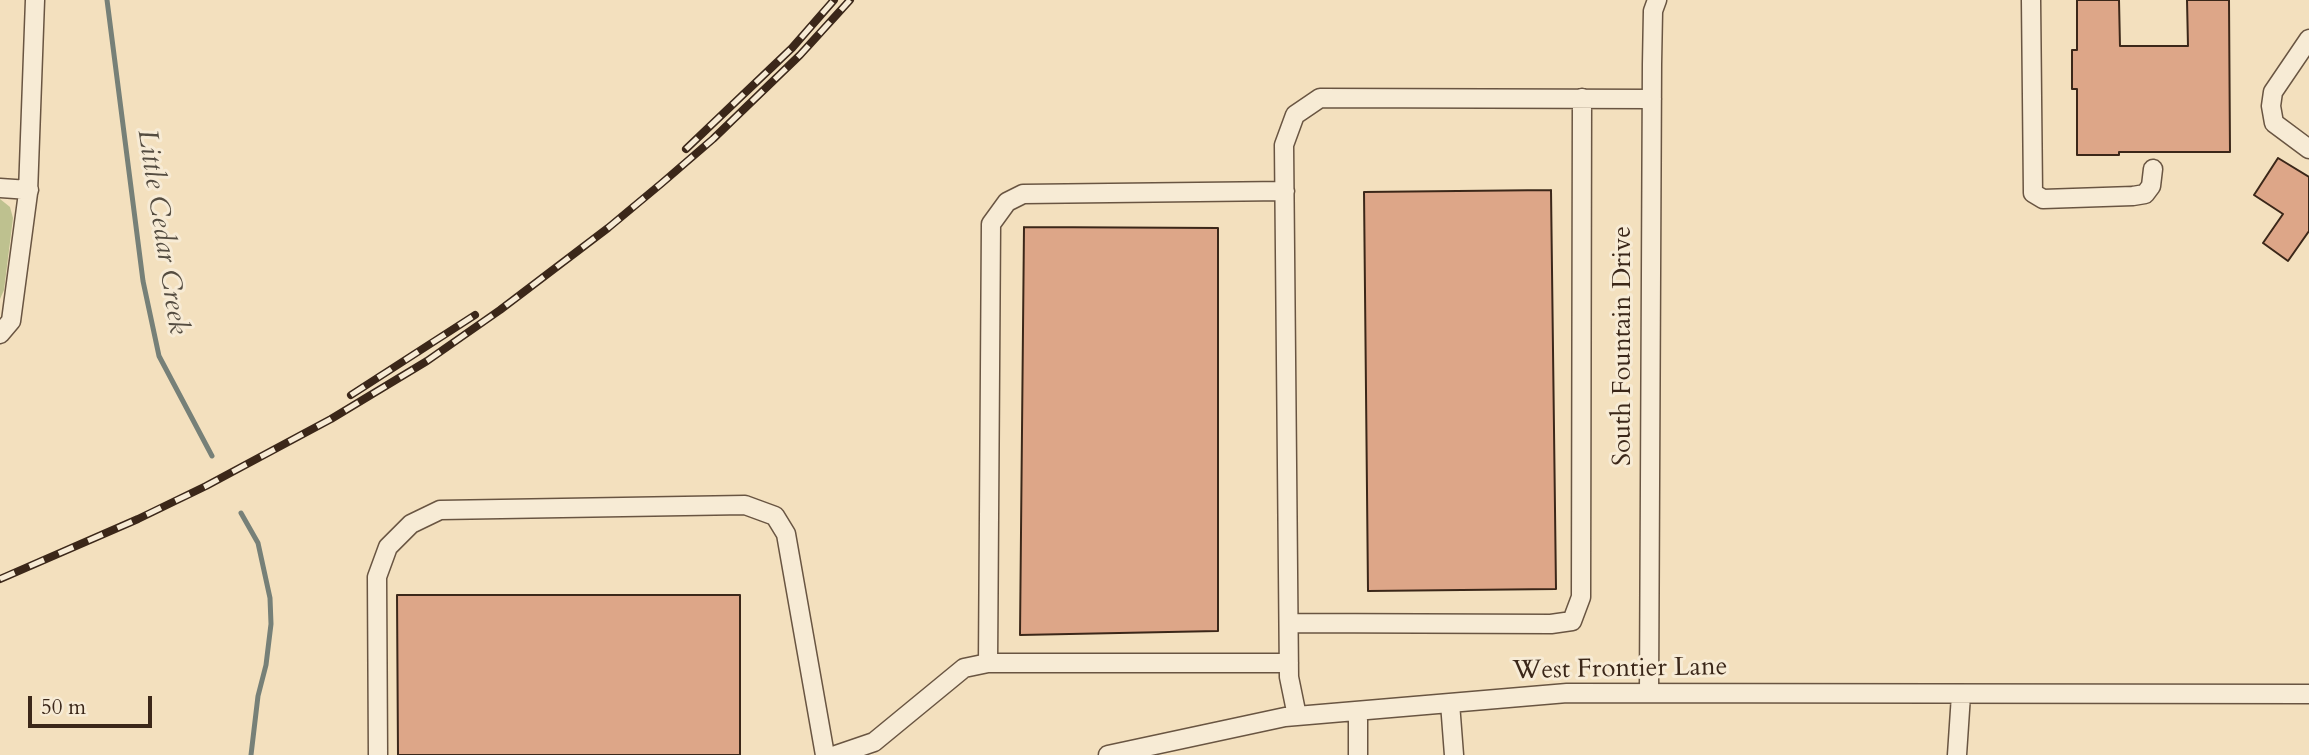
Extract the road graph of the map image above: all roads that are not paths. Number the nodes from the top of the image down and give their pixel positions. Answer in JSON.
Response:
{"nodes":[{"id":1,"x":35,"y":0,"type":"edge"},
{"id":2,"x":1657,"y":0,"type":"edge"},
{"id":3,"x":2031,"y":0,"type":"edge"},
{"id":4,"x":2309,"y":39,"type":"edge"},
{"id":5,"x":1582,"y":98,"type":"junction"},
{"id":6,"x":1652,"y":99,"type":"junction"},
{"id":7,"x":2309,"y":149,"type":"edge"},
{"id":8,"x":2153,"y":169,"type":"dead end"},
{"id":9,"x":0,"y":188,"type":"edge"},
{"id":10,"x":29,"y":190,"type":"junction"},
{"id":11,"x":1284,"y":191,"type":"junction"},
{"id":12,"x":0,"y":334,"type":"edge"},
{"id":13,"x":1289,"y":623,"type":"junction"},
{"id":14,"x":988,"y":663,"type":"junction"},
{"id":15,"x":1289,"y":663,"type":"junction"},
{"id":16,"x":1649,"y":693,"type":"junction"},
{"id":17,"x":2309,"y":694,"type":"edge"},
{"id":18,"x":1961,"y":695,"type":"junction"},
{"id":19,"x":1450,"y":703,"type":"junction"},
{"id":20,"x":1358,"y":711,"type":"junction"},
{"id":21,"x":1297,"y":716,"type":"junction"},
{"id":22,"x":378,"y":755,"type":"edge"},
{"id":23,"x":825,"y":755,"type":"edge"},
{"id":24,"x":836,"y":755,"type":"edge"},
{"id":25,"x":1108,"y":755,"type":"edge"},
{"id":26,"x":1358,"y":755,"type":"edge"},
{"id":27,"x":1454,"y":755,"type":"edge"},
{"id":28,"x":1957,"y":755,"type":"edge"}],
"edges":[{"from":1,"to":10,"type":"street"},
{"from":2,"to":6,"type":"street","name":"South Fountain Drive"},
{"from":3,"to":8,"type":"street"},
{"from":4,"to":7,"type":"street"},
{"from":5,"to":6,"type":"street"},
{"from":5,"to":11,"type":"street"},
{"from":5,"to":13,"type":"street"},
{"from":6,"to":16,"type":"street","name":"South Fountain Drive"},
{"from":9,"to":10,"type":"street"},
{"from":10,"to":12,"type":"street"},
{"from":11,"to":13,"type":"street"},
{"from":11,"to":14,"type":"street"},
{"from":13,"to":15,"type":"street"},
{"from":14,"to":15,"type":"street"},
{"from":14,"to":24,"type":"street"},
{"from":15,"to":21,"type":"street"},
{"from":16,"to":18,"type":"street","name":"West Frontier Lane"},
{"from":16,"to":19,"type":"street","name":"West Frontier Lane"},
{"from":17,"to":18,"type":"street","name":"West Frontier Lane"},
{"from":18,"to":28,"type":"street"},
{"from":19,"to":20,"type":"street","name":"West Frontier Lane"},
{"from":19,"to":27,"type":"street"},
{"from":20,"to":21,"type":"street","name":"West Frontier Lane"},
{"from":20,"to":26,"type":"street"},
{"from":21,"to":25,"type":"street","name":"West Frontier Lane"},
{"from":22,"to":23,"type":"street"}]}
